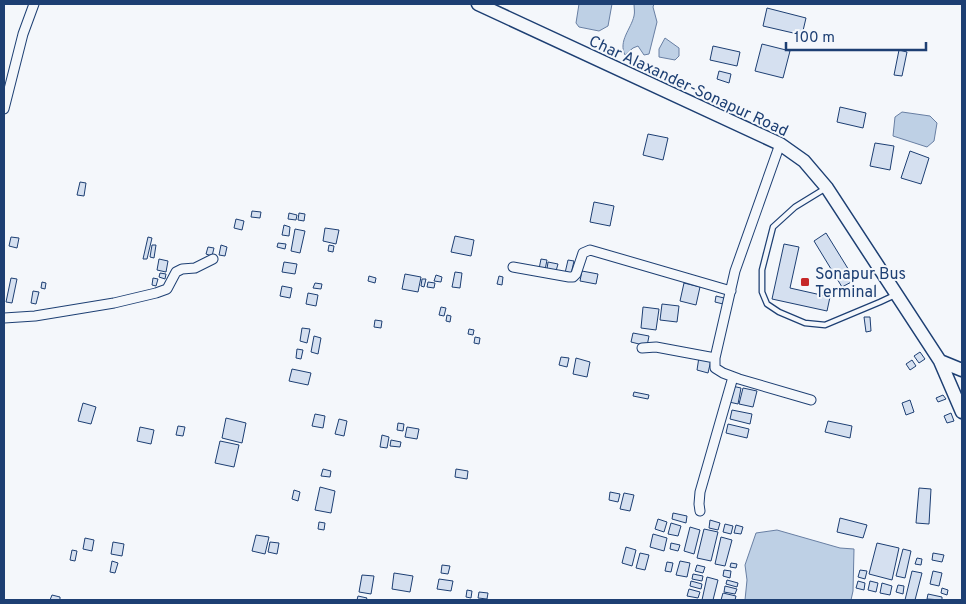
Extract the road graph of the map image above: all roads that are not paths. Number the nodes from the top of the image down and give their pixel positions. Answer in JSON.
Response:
{"nodes":[{"id":1,"x":34,"y":4,"type":"edge"},
{"id":2,"x":478,"y":4,"type":"edge"},
{"id":3,"x":4,"y":109,"type":"edge"},
{"id":4,"x":780,"y":144,"type":"junction"},
{"id":5,"x":827,"y":188,"type":"junction"},
{"id":6,"x":213,"y":258,"type":"dead end"},
{"id":7,"x":513,"y":268,"type":"dead end"},
{"id":8,"x":731,"y":291,"type":"junction"},
{"id":9,"x":896,"y":294,"type":"junction"},
{"id":10,"x":4,"y":318,"type":"edge"},
{"id":11,"x":642,"y":348,"type":"dead end"},
{"id":12,"x":715,"y":358,"type":"junction"},
{"id":13,"x":940,"y":361,"type":"junction"},
{"id":14,"x":962,"y":370,"type":"edge"},
{"id":15,"x":733,"y":377,"type":"junction"},
{"id":16,"x":811,"y":400,"type":"dead end"},
{"id":17,"x":962,"y":412,"type":"edge"},
{"id":18,"x":700,"y":511,"type":"dead end"}],
"edges":[{"from":1,"to":3,"type":"street"},
{"from":2,"to":4,"type":"main road","name":"Char Alaxander-Sonapur Road"},
{"from":4,"to":5,"type":"main road","name":"Char Alaxander-Sonapur Road"},
{"from":4,"to":8,"type":"street"},
{"from":5,"to":9,"type":"main road","name":"Char Alaxander-Sonapur Road"},
{"from":5,"to":9,"type":"lane"},
{"from":6,"to":10,"type":"street"},
{"from":7,"to":8,"type":"street"},
{"from":8,"to":12,"type":"street"},
{"from":9,"to":13,"type":"main road","name":"Char Alaxander-Sonapur Road"},
{"from":11,"to":12,"type":"street"},
{"from":12,"to":15,"type":"street"},
{"from":13,"to":14,"type":"main road"},
{"from":13,"to":17,"type":"main road","name":"Char Alaxander-Sonapur Road"},
{"from":15,"to":16,"type":"street"},
{"from":15,"to":18,"type":"street"}]}
